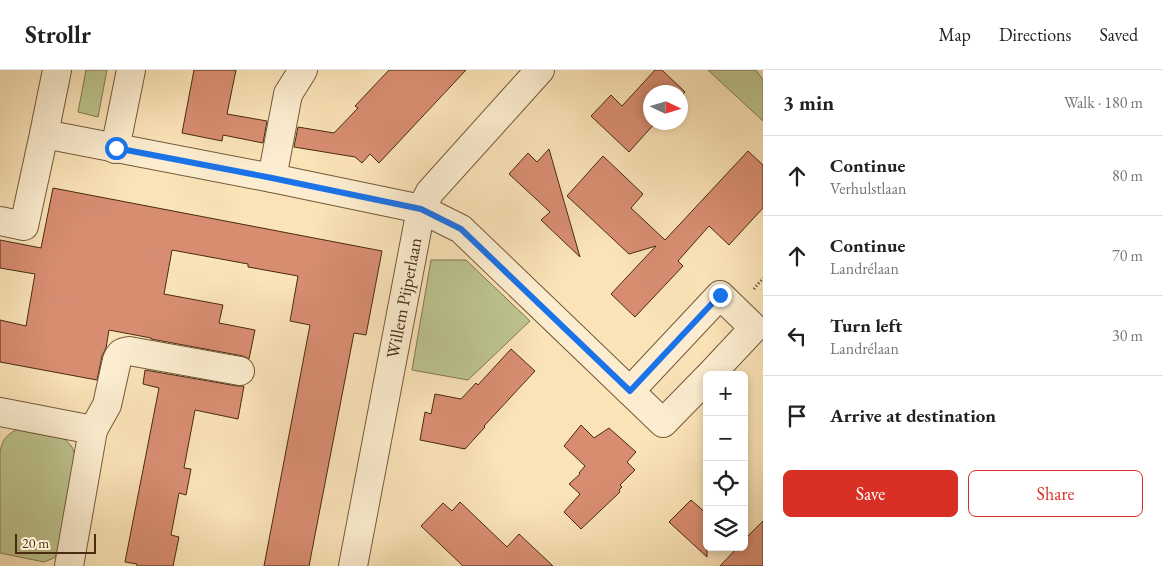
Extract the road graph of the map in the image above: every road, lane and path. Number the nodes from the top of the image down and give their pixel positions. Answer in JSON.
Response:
{"nodes":[{"id":1,"x":57,"y":70,"type":"edge"},
{"id":2,"x":131,"y":70,"type":"edge"},
{"id":3,"x":303,"y":70,"type":"edge"},
{"id":4,"x":540,"y":70,"type":"edge"},
{"id":5,"x":44,"y":134,"type":"junction"},
{"id":6,"x":116,"y":148,"type":"junction"},
{"id":7,"x":272,"y":178,"type":"junction"},
{"id":8,"x":421,"y":209,"type":"junction"},
{"id":9,"x":0,"y":221,"type":"edge"},
{"id":10,"x":240,"y":371,"type":"dead end"},
{"id":11,"x":714,"y":371,"type":"edge"},
{"id":12,"x":703,"y":382,"type":"edge"},
{"id":13,"x":630,"y":391,"type":"junction"},
{"id":14,"x":0,"y":412,"type":"edge"},
{"id":15,"x":94,"y":430,"type":"junction"},
{"id":16,"x":69,"y":566,"type":"edge"},
{"id":17,"x":353,"y":566,"type":"edge"}],
"edges":[{"from":1,"to":5,"type":"street"},
{"from":2,"to":6,"type":"street"},
{"from":3,"to":7,"type":"street"},
{"from":4,"to":8,"type":"street","name":"Willem Pijperlaan"},
{"from":5,"to":6,"type":"street"},
{"from":5,"to":9,"type":"street"},
{"from":6,"to":7,"type":"street"},
{"from":7,"to":8,"type":"street"},
{"from":8,"to":13,"type":"street"},
{"from":8,"to":17,"type":"street","name":"Willem Pijperlaan"},
{"from":10,"to":15,"type":"street"},
{"from":11,"to":13,"type":"street"},
{"from":12,"to":13,"type":"street"},
{"from":14,"to":15,"type":"street"},
{"from":15,"to":16,"type":"street"}]}
